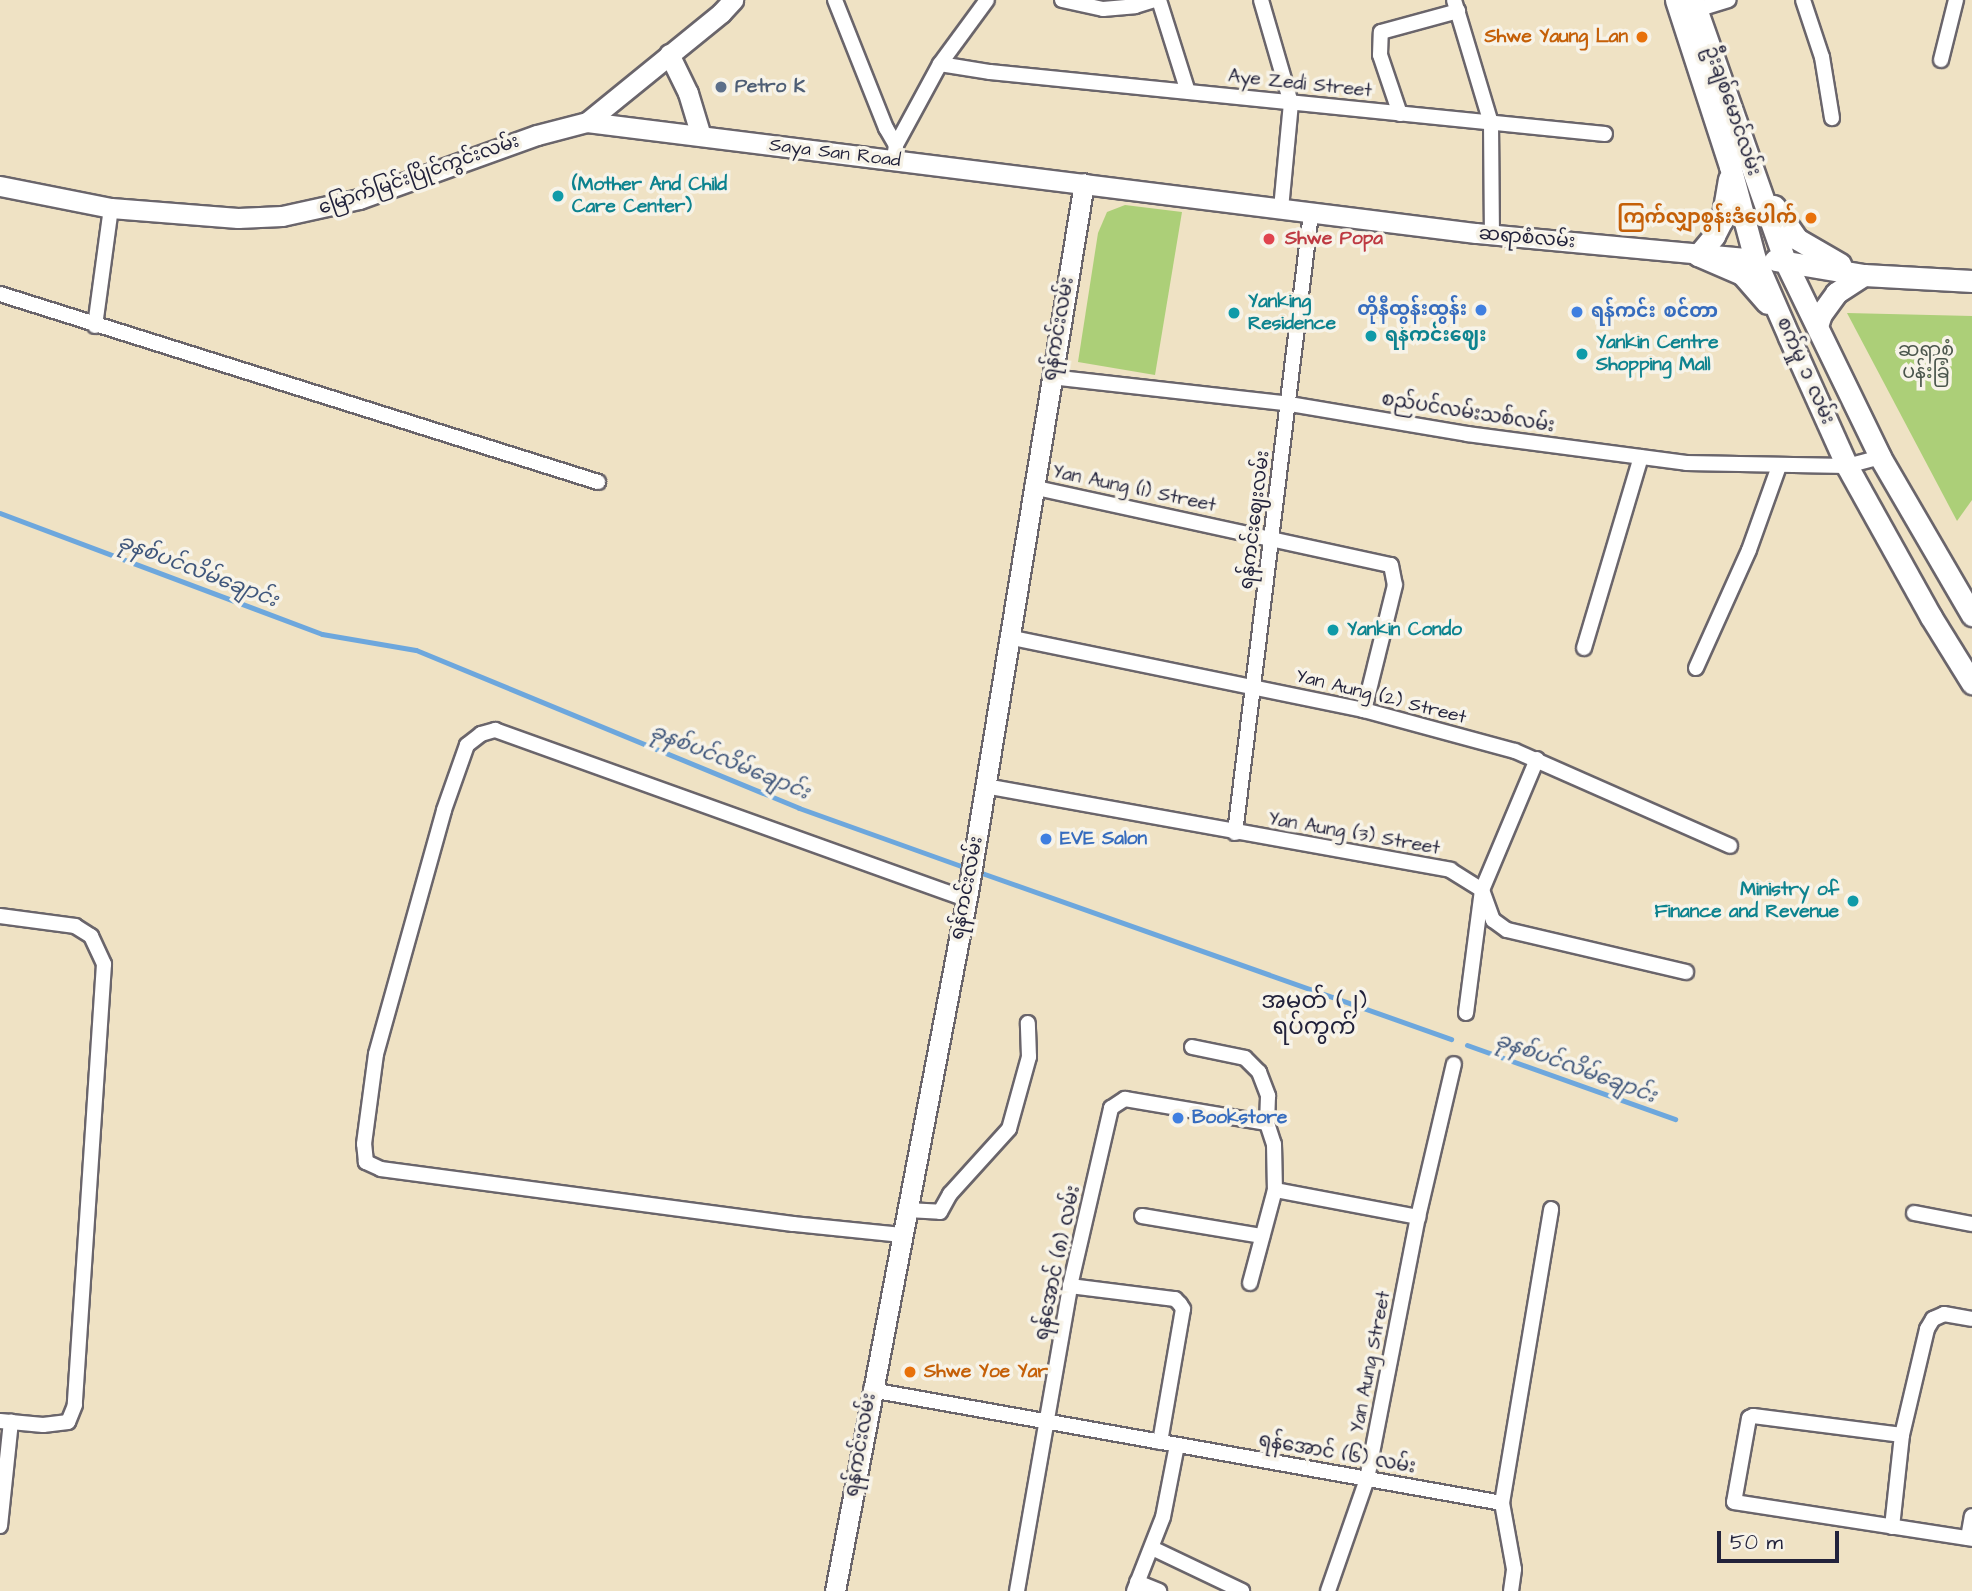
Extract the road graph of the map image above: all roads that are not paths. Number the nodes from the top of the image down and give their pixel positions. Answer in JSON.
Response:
{"nodes":[{"id":1,"x":733,"y":0,"type":"edge"},
{"id":2,"x":835,"y":0,"type":"edge"},
{"id":3,"x":987,"y":0,"type":"edge"},
{"id":4,"x":1062,"y":0,"type":"edge"},
{"id":5,"x":1157,"y":0,"type":"edge"},
{"id":6,"x":1261,"y":0,"type":"edge"},
{"id":7,"x":1676,"y":0,"type":"edge"},
{"id":8,"x":1729,"y":0,"type":"edge"},
{"id":9,"x":1803,"y":0,"type":"edge"},
{"id":10,"x":1956,"y":0,"type":"edge"},
{"id":11,"x":1456,"y":5,"type":"edge"},
{"id":12,"x":1694,"y":5,"type":"edge"},
{"id":13,"x":669,"y":54,"type":"junction"},
{"id":14,"x":1941,"y":60,"type":"dead end"},
{"id":15,"x":940,"y":64,"type":"junction"},
{"id":16,"x":1188,"y":92,"type":"junction"},
{"id":17,"x":1291,"y":103,"type":"junction"},
{"id":18,"x":1400,"y":114,"type":"junction"},
{"id":19,"x":1832,"y":118,"type":"dead end"},
{"id":20,"x":587,"y":122,"type":"junction"},
{"id":21,"x":1492,"y":123,"type":"junction"},
{"id":22,"x":1605,"y":134,"type":"dead end"},
{"id":23,"x":701,"y":136,"type":"junction"},
{"id":24,"x":895,"y":152,"type":"junction"},
{"id":25,"x":1739,"y":162,"type":"junction"},
{"id":26,"x":1084,"y":183,"type":"junction"},
{"id":27,"x":0,"y":186,"type":"edge"},
{"id":28,"x":111,"y":208,"type":"junction"},
{"id":29,"x":1281,"y":209,"type":"junction"},
{"id":30,"x":1311,"y":213,"type":"junction"},
{"id":31,"x":1492,"y":235,"type":"junction"},
{"id":32,"x":1698,"y":255,"type":"junction"},
{"id":33,"x":1755,"y":258,"type":"junction"},
{"id":34,"x":1785,"y":261,"type":"junction"},
{"id":35,"x":1864,"y":275,"type":"junction"},
{"id":36,"x":1972,"y":281,"type":"edge"},
{"id":37,"x":0,"y":294,"type":"edge"},
{"id":38,"x":95,"y":326,"type":"junction"},
{"id":39,"x":1817,"y":326,"type":"junction"},
{"id":40,"x":1789,"y":337,"type":"junction"},
{"id":41,"x":1051,"y":377,"type":"junction"},
{"id":42,"x":1290,"y":404,"type":"junction"},
{"id":43,"x":1641,"y":457,"type":"junction"},
{"id":44,"x":1880,"y":457,"type":"junction"},
{"id":45,"x":1779,"y":466,"type":"junction"},
{"id":46,"x":1852,"y":475,"type":"junction"},
{"id":47,"x":598,"y":482,"type":"dead end"},
{"id":48,"x":1032,"y":487,"type":"junction"},
{"id":49,"x":1273,"y":539,"type":"junction"},
{"id":50,"x":1972,"y":615,"type":"edge"},
{"id":51,"x":1008,"y":637,"type":"junction"},
{"id":52,"x":1584,"y":648,"type":"dead end"},
{"id":53,"x":1696,"y":668,"type":"dead end"},
{"id":54,"x":1972,"y":682,"type":"edge"},
{"id":55,"x":1252,"y":686,"type":"junction"},
{"id":56,"x":1364,"y":710,"type":"junction"},
{"id":57,"x":1537,"y":759,"type":"junction"},
{"id":58,"x":985,"y":786,"type":"junction"},
{"id":59,"x":1235,"y":833,"type":"junction"},
{"id":60,"x":1730,"y":846,"type":"dead end"},
{"id":61,"x":1482,"y":890,"type":"junction"},
{"id":62,"x":966,"y":899,"type":"junction"},
{"id":63,"x":0,"y":916,"type":"edge"},
{"id":64,"x":1686,"y":972,"type":"dead end"},
{"id":65,"x":1466,"y":1013,"type":"dead end"},
{"id":66,"x":1028,"y":1023,"type":"dead end"},
{"id":67,"x":1192,"y":1047,"type":"dead end"},
{"id":68,"x":1454,"y":1064,"type":"dead end"},
{"id":69,"x":1266,"y":1123,"type":"junction"},
{"id":70,"x":1275,"y":1191,"type":"junction"},
{"id":71,"x":1551,"y":1209,"type":"dead end"},
{"id":72,"x":907,"y":1210,"type":"junction"},
{"id":73,"x":1914,"y":1213,"type":"dead end"},
{"id":74,"x":1142,"y":1216,"type":"dead end"},
{"id":75,"x":1418,"y":1217,"type":"junction"},
{"id":76,"x":1972,"y":1224,"type":"edge"},
{"id":77,"x":902,"y":1235,"type":"junction"},
{"id":78,"x":1262,"y":1236,"type":"junction"},
{"id":79,"x":1250,"y":1283,"type":"dead end"},
{"id":80,"x":1070,"y":1286,"type":"junction"},
{"id":81,"x":1972,"y":1319,"type":"edge"},
{"id":82,"x":871,"y":1390,"type":"junction"},
{"id":83,"x":5,"y":1421,"type":"edge"},
{"id":84,"x":1047,"y":1421,"type":"junction"},
{"id":85,"x":1902,"y":1435,"type":"junction"},
{"id":86,"x":1160,"y":1442,"type":"junction"},
{"id":87,"x":1177,"y":1445,"type":"junction"},
{"id":88,"x":1367,"y":1479,"type":"junction"},
{"id":89,"x":1503,"y":1503,"type":"junction"},
{"id":90,"x":1972,"y":1516,"type":"edge"},
{"id":91,"x":0,"y":1526,"type":"edge"},
{"id":92,"x":1892,"y":1527,"type":"junction"},
{"id":93,"x":1970,"y":1539,"type":"edge"},
{"id":94,"x":1152,"y":1548,"type":"junction"},
{"id":95,"x":1135,"y":1586,"type":"edge"},
{"id":96,"x":835,"y":1591,"type":"edge"},
{"id":97,"x":1017,"y":1591,"type":"edge"},
{"id":98,"x":1159,"y":1591,"type":"edge"},
{"id":99,"x":1242,"y":1591,"type":"edge"},
{"id":100,"x":1328,"y":1591,"type":"edge"},
{"id":101,"x":1511,"y":1591,"type":"edge"}],
"edges":[{"from":1,"to":13,"type":"main road"},
{"from":2,"to":24,"type":"street"},
{"from":3,"to":15,"type":"street"},
{"from":4,"to":5,"type":"street"},
{"from":5,"to":16,"type":"street"},
{"from":6,"to":17,"type":"street"},
{"from":7,"to":25,"type":"main road","name":"ဦးချစ်မောင်လမ်း"},
{"from":8,"to":12,"type":"street"},
{"from":9,"to":19,"type":"street"},
{"from":10,"to":14,"type":"street"},
{"from":11,"to":18,"type":"street"},
{"from":11,"to":21,"type":"street"},
{"from":12,"to":25,"type":"main road","name":"ဦးချစ်မောင်လမ်း"},
{"from":13,"to":20,"type":"main road"},
{"from":13,"to":23,"type":"main road"},
{"from":15,"to":16,"type":"street","name":"Aye Zedi Street"},
{"from":15,"to":24,"type":"street"},
{"from":16,"to":17,"type":"street","name":"Aye Zedi Street"},
{"from":17,"to":18,"type":"street","name":"Aye Zedi Street"},
{"from":17,"to":29,"type":"street"},
{"from":18,"to":21,"type":"street","name":"Aye Zedi Street"},
{"from":20,"to":23,"type":"main road","name":"Saya San Road"},
{"from":20,"to":28,"type":"main road","name":"မြောက်မြင်းပြိုင်ကွင်းလမ်း"},
{"from":21,"to":22,"type":"street","name":"Aye Zedi Street"},
{"from":21,"to":31,"type":"street"},
{"from":23,"to":24,"type":"main road","name":"Saya San Road"},
{"from":24,"to":26,"type":"main road","name":"Saya San Road"},
{"from":25,"to":32,"type":"main road"},
{"from":25,"to":33,"type":"main road","name":"ဦးချစ်မောင်လမ်း"},
{"from":25,"to":34,"type":"main road","name":"ဦးချစ်မောင်လမ်း"},
{"from":25,"to":35,"type":"main road"},
{"from":26,"to":29,"type":"main road","name":"ဆရာစံလမ်း"},
{"from":26,"to":41,"type":"main road","name":"ရန်ကင်းလမ်း"},
{"from":27,"to":28,"type":"main road","name":"မြောက်မြင်းပြိုင်ကွင်းလမ်း"},
{"from":28,"to":38,"type":"street"},
{"from":29,"to":30,"type":"main road","name":"ဆရာစံလမ်း"},
{"from":30,"to":31,"type":"main road","name":"ဆရာစံလမ်း"},
{"from":30,"to":42,"type":"street","name":"ရန်ကင်းဈေးလမ်း"},
{"from":31,"to":32,"type":"main road","name":"ဆရာစံလမ်း"},
{"from":32,"to":33,"type":"main road","name":"ဆရာစံလမ်း"},
{"from":32,"to":40,"type":"main road"},
{"from":33,"to":34,"type":"main road","name":"ဆရာစံလမ်း"},
{"from":33,"to":40,"type":"main road","name":"စက်မှု ၁ လမ်း"},
{"from":34,"to":35,"type":"main road","name":"ဆရာစံလမ်း"},
{"from":34,"to":39,"type":"main road","name":"စက်မှု ၁ လမ်း"},
{"from":35,"to":36,"type":"main road","name":"ဆရာစံလမ်း"},
{"from":35,"to":39,"type":"main road"},
{"from":37,"to":38,"type":"street"},
{"from":38,"to":47,"type":"street"},
{"from":39,"to":44,"type":"main road","name":"စက်မှု ၁ လမ်း"},
{"from":40,"to":46,"type":"main road","name":"စက်မှု ၁ လမ်း"},
{"from":41,"to":42,"type":"street","name":"စည်ပင်လမ်းသစ်လမ်း"},
{"from":41,"to":48,"type":"main road","name":"ရန်ကင်းလမ်း"},
{"from":42,"to":43,"type":"street","name":"စည်ပင်လမ်းသစ်လမ်း"},
{"from":42,"to":49,"type":"street","name":"ရန်ကင်းဈေးလမ်း"},
{"from":43,"to":45,"type":"street","name":"စည်ပင်လမ်းသစ်လမ်း"},
{"from":43,"to":52,"type":"street"},
{"from":44,"to":46,"type":"street","name":"စည်ပင်လမ်းသစ်လမ်း"},
{"from":44,"to":50,"type":"main road","name":"စက်မှု ၁ လမ်း"},
{"from":45,"to":46,"type":"street","name":"စည်ပင်လမ်းသစ်လမ်း"},
{"from":45,"to":53,"type":"street"},
{"from":46,"to":54,"type":"main road","name":"စက်မှု ၁ လမ်း"},
{"from":48,"to":49,"type":"street","name":"Yan Aung (1) Street"},
{"from":48,"to":51,"type":"main road","name":"ရန်ကင်းလမ်း"},
{"from":49,"to":55,"type":"street","name":"ရန်ကင်းဈေးလမ်း"},
{"from":49,"to":56,"type":"street","name":"Yan Aung (1) Street"},
{"from":51,"to":55,"type":"street","name":"Yan Aung (2) Street"},
{"from":51,"to":58,"type":"main road","name":"ရန်ကင်းလမ်း"},
{"from":55,"to":56,"type":"street","name":"Yan Aung (2) Street"},
{"from":55,"to":59,"type":"street","name":"ရန်ကင်းဈေးလမ်း"},
{"from":56,"to":57,"type":"street","name":"Yan Aung (2) Street"},
{"from":57,"to":60,"type":"street","name":"Yan Aung (2) Street"},
{"from":57,"to":61,"type":"street"},
{"from":58,"to":59,"type":"street","name":"Yan Aung (3) Street"},
{"from":58,"to":62,"type":"main road","name":"ရန်ကင်းလမ်း"},
{"from":59,"to":61,"type":"street","name":"Yan Aung (3) Street"},
{"from":61,"to":64,"type":"street"},
{"from":61,"to":65,"type":"street"},
{"from":62,"to":72,"type":"main road","name":"ရန်ကင်းလမ်း"},
{"from":62,"to":77,"type":"street"},
{"from":63,"to":83,"type":"street"},
{"from":66,"to":72,"type":"street"},
{"from":67,"to":69,"type":"street"},
{"from":68,"to":75,"type":"street","name":"Yan Aung Street"},
{"from":69,"to":70,"type":"street"},
{"from":69,"to":80,"type":"street","name":"ရန်အောင် (၈) လမ်း"},
{"from":70,"to":75,"type":"street"},
{"from":70,"to":78,"type":"street"},
{"from":71,"to":89,"type":"street"},
{"from":72,"to":77,"type":"main road","name":"ရန်ကင်းလမ်း"},
{"from":73,"to":76,"type":"street"},
{"from":74,"to":78,"type":"street"},
{"from":75,"to":88,"type":"street","name":"Yan Aung Street"},
{"from":77,"to":82,"type":"main road","name":"ရန်ကင်းလမ်း"},
{"from":78,"to":79,"type":"street"},
{"from":80,"to":84,"type":"street","name":"ရန်အောင် (၈) လမ်း"},
{"from":80,"to":86,"type":"street"},
{"from":81,"to":85,"type":"street"},
{"from":82,"to":84,"type":"street","name":"ရန်အောင် (၆) လမ်း"},
{"from":82,"to":96,"type":"main road","name":"ရန်ကင်းလမ်း"},
{"from":83,"to":91,"type":"street"},
{"from":84,"to":86,"type":"street","name":"ရန်အောင် (၆) လမ်း"},
{"from":84,"to":97,"type":"street","name":"ရန်အောင် (၈) လမ်း"},
{"from":85,"to":92,"type":"street"},
{"from":85,"to":92,"type":"street"},
{"from":86,"to":87,"type":"street","name":"ရန်အောင် (၆) လမ်း"},
{"from":87,"to":88,"type":"street","name":"ရန်အောင် (၆) လမ်း"},
{"from":87,"to":94,"type":"street"},
{"from":88,"to":89,"type":"street","name":"ရန်အောင် (၆) လမ်း"},
{"from":88,"to":100,"type":"street","name":"Yan Aung Street"},
{"from":89,"to":101,"type":"street"},
{"from":90,"to":93,"type":"street"},
{"from":92,"to":93,"type":"street"},
{"from":94,"to":95,"type":"street"},
{"from":94,"to":99,"type":"street"},
{"from":95,"to":98,"type":"street"}]}
